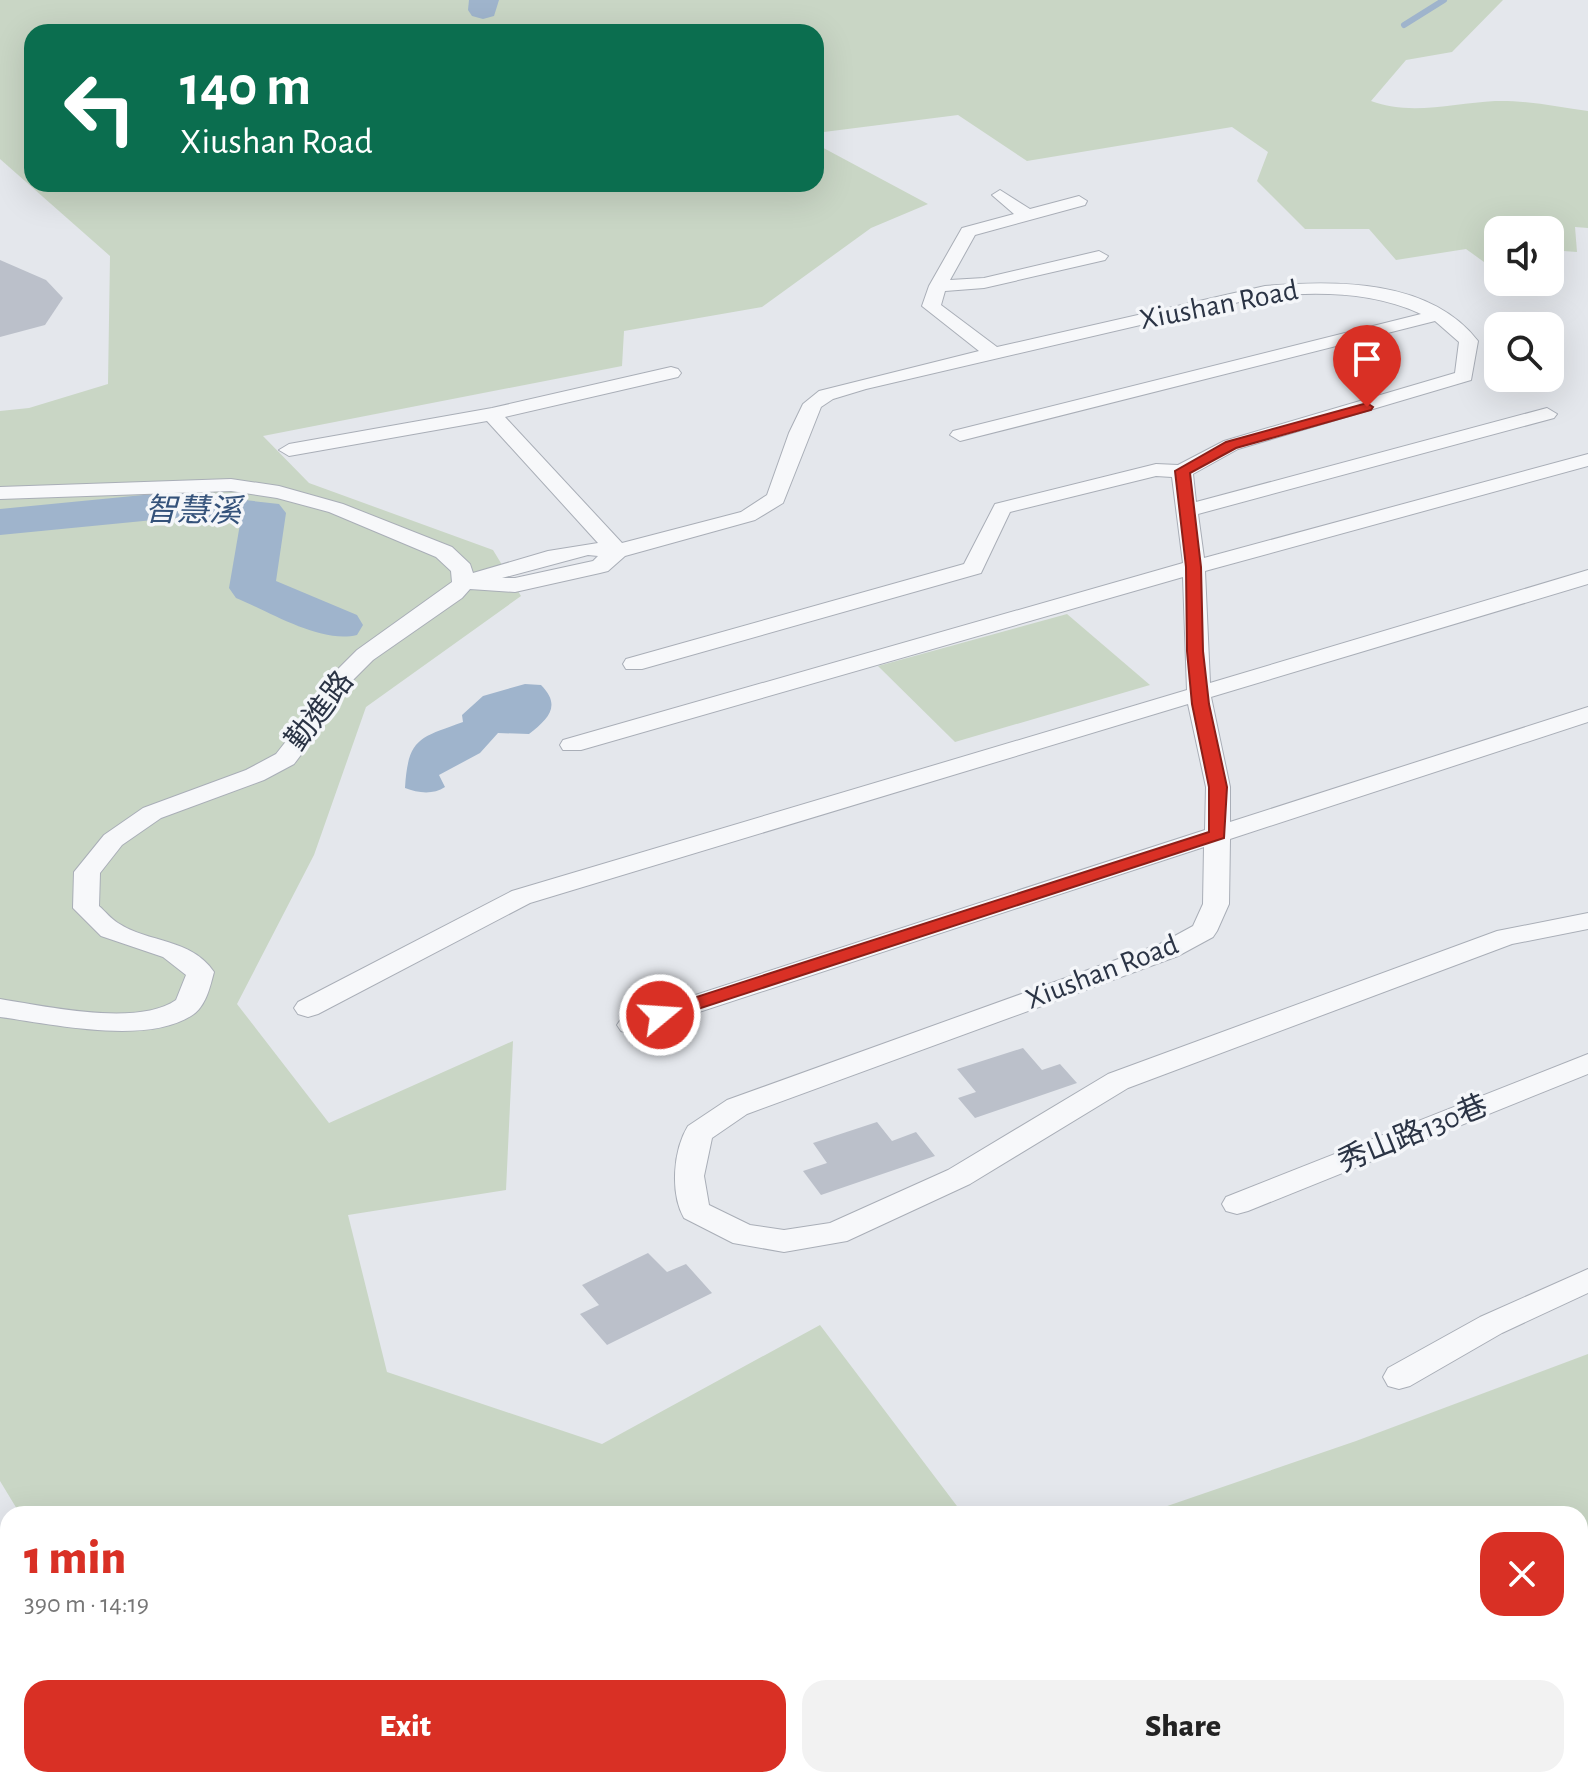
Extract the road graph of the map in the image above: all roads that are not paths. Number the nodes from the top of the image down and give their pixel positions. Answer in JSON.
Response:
{"nodes":[{"id":1,"x":1000,"y":195,"type":"dead end"},
{"id":2,"x":1079,"y":201,"type":"dead end"},
{"id":3,"x":1026,"y":215,"type":"junction"},
{"id":4,"x":1099,"y":256,"type":"dead end"},
{"id":5,"x":938,"y":286,"type":"junction"},
{"id":6,"x":1438,"y":315,"type":"junction"},
{"id":7,"x":993,"y":353,"type":"junction"},
{"id":8,"x":671,"y":373,"type":"dead end"},
{"id":9,"x":492,"y":414,"type":"junction"},
{"id":10,"x":1547,"y":414,"type":"dead end"},
{"id":11,"x":960,"y":435,"type":"dead end"},
{"id":12,"x":289,"y":450,"type":"dead end"},
{"id":13,"x":1588,"y":460,"type":"edge"},
{"id":14,"x":1182,"y":471,"type":"junction"},
{"id":15,"x":0,"y":493,"type":"edge"},
{"id":16,"x":1187,"y":511,"type":"junction"},
{"id":17,"x":617,"y":551,"type":"junction"},
{"id":18,"x":1194,"y":567,"type":"junction"},
{"id":19,"x":1588,"y":577,"type":"edge"},
{"id":20,"x":463,"y":583,"type":"junction"},
{"id":21,"x":634,"y":664,"type":"dead end"},
{"id":22,"x":1200,"y":694,"type":"junction"},
{"id":23,"x":1588,"y":714,"type":"edge"},
{"id":24,"x":572,"y":745,"type":"dead end"},
{"id":25,"x":1218,"y":835,"type":"junction"},
{"id":26,"x":1588,"y":921,"type":"edge"},
{"id":27,"x":0,"y":1008,"type":"edge"},
{"id":28,"x":308,"y":1008,"type":"dead end"},
{"id":29,"x":631,"y":1025,"type":"dead end"},
{"id":30,"x":1588,"y":1063,"type":"edge"},
{"id":31,"x":1237,"y":1204,"type":"dead end"},
{"id":32,"x":1588,"y":1280,"type":"edge"},
{"id":33,"x":1399,"y":1377,"type":"dead end"}],
"edges":[{"from":1,"to":3,"type":"street"},
{"from":2,"to":3,"type":"street"},
{"from":3,"to":5,"type":"street"},
{"from":4,"to":5,"type":"street"},
{"from":5,"to":7,"type":"street"},
{"from":6,"to":7,"type":"street","name":"Xiushan Road"},
{"from":6,"to":11,"type":"street"},
{"from":6,"to":14,"type":"street","name":"Xiushan Road"},
{"from":7,"to":17,"type":"street","name":"Xiushan Road"},
{"from":8,"to":9,"type":"street"},
{"from":9,"to":12,"type":"street"},
{"from":9,"to":17,"type":"street"},
{"from":10,"to":16,"type":"street"},
{"from":13,"to":18,"type":"street"},
{"from":14,"to":16,"type":"street","name":"Xiushan Road"},
{"from":14,"to":21,"type":"street"},
{"from":15,"to":20,"type":"street"},
{"from":16,"to":18,"type":"street","name":"Xiushan Road"},
{"from":17,"to":20,"type":"street","name":"Xiushan Road"},
{"from":18,"to":22,"type":"street","name":"Xiushan Road"},
{"from":18,"to":24,"type":"street"},
{"from":19,"to":22,"type":"street"},
{"from":20,"to":27,"type":"street","name":"勤進路"},
{"from":22,"to":25,"type":"street","name":"Xiushan Road"},
{"from":22,"to":28,"type":"street"},
{"from":23,"to":25,"type":"street"},
{"from":25,"to":26,"type":"street","name":"Xiushan Road"},
{"from":25,"to":29,"type":"street"},
{"from":30,"to":31,"type":"street","name":"秀山路130巷"},
{"from":32,"to":33,"type":"street"}]}
